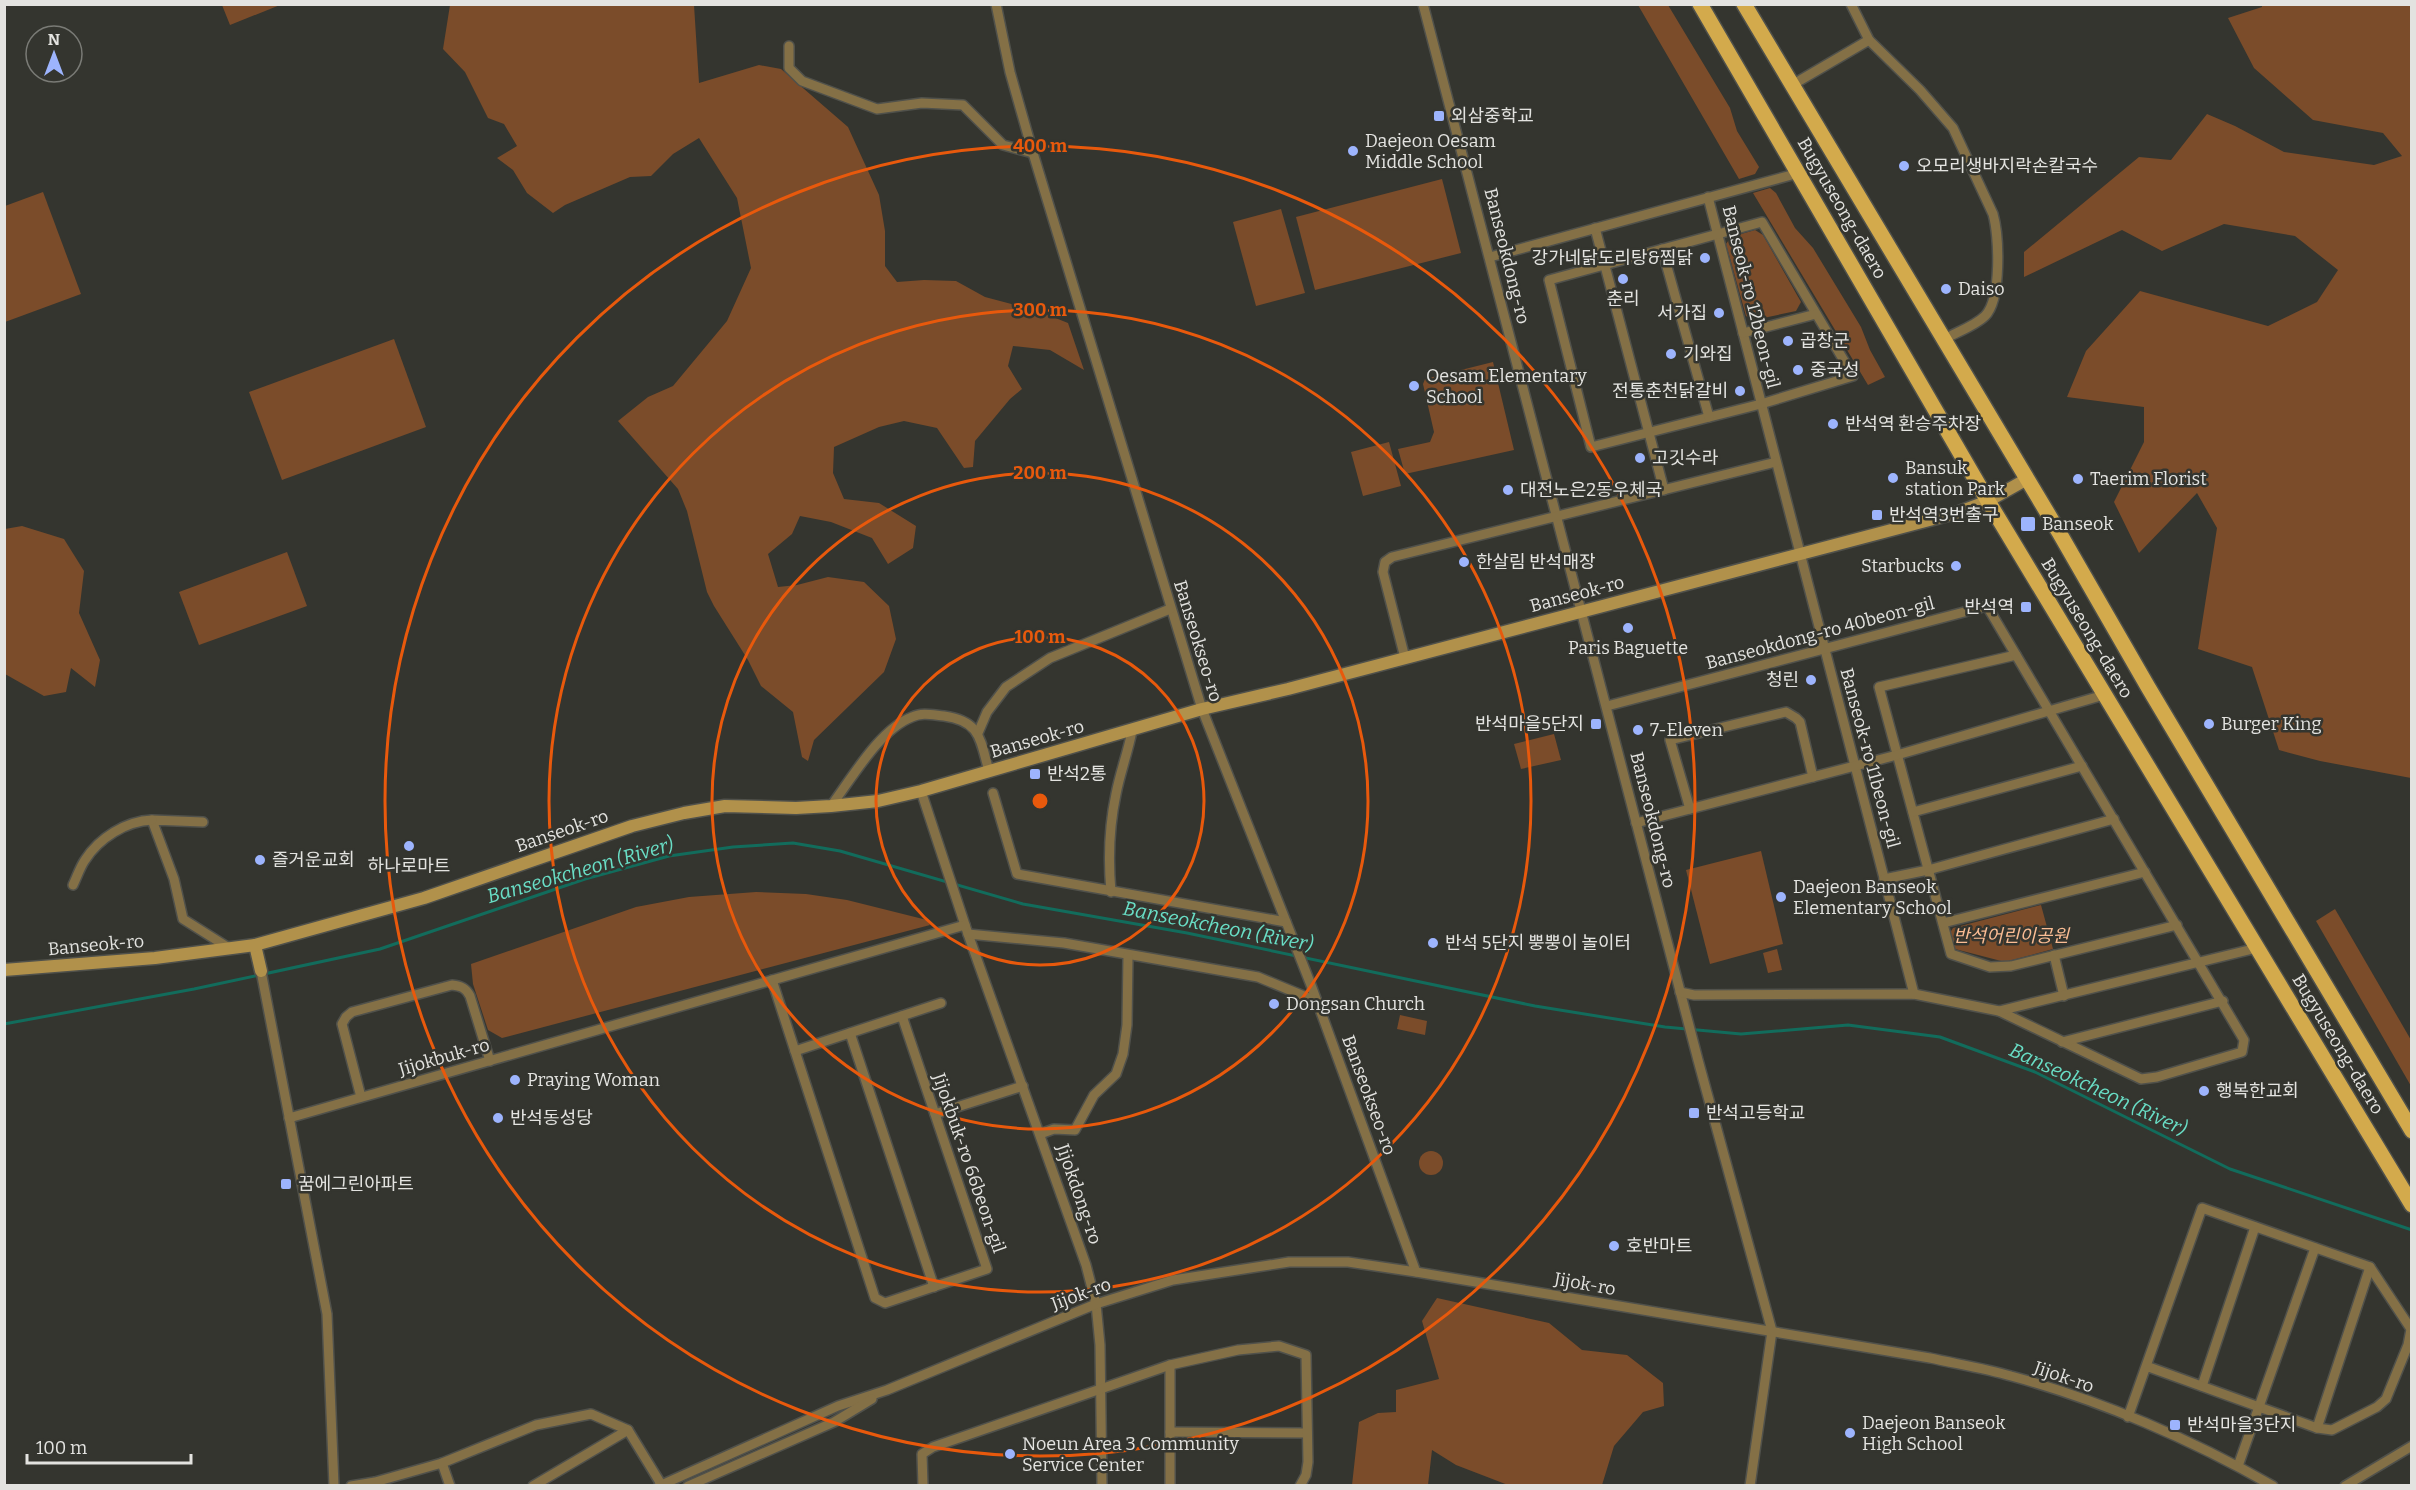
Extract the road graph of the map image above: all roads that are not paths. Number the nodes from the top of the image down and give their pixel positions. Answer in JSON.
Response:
{"nodes":[{"id":1,"x":996,"y":4,"type":"edge"},
{"id":2,"x":1423,"y":4,"type":"edge"},
{"id":3,"x":1700,"y":4,"type":"edge"},
{"id":4,"x":1744,"y":4,"type":"edge"},
{"id":5,"x":1851,"y":4,"type":"edge"},
{"id":6,"x":1869,"y":40,"type":"junction"},
{"id":7,"x":789,"y":46,"type":"dead end"},
{"id":8,"x":1792,"y":85,"type":"junction"},
{"id":9,"x":1033,"y":153,"type":"junction"},
{"id":10,"x":1799,"y":173,"type":"junction"},
{"id":11,"x":1708,"y":197,"type":"junction"},
{"id":12,"x":1595,"y":228,"type":"junction"},
{"id":13,"x":1718,"y":234,"type":"junction"},
{"id":14,"x":1662,"y":249,"type":"junction"},
{"id":15,"x":1490,"y":256,"type":"junction"},
{"id":16,"x":1605,"y":265,"type":"junction"},
{"id":17,"x":1816,"y":314,"type":"junction"},
{"id":18,"x":1743,"y":333,"type":"junction"},
{"id":19,"x":1944,"y":339,"type":"junction"},
{"id":20,"x":1761,"y":404,"type":"junction"},
{"id":21,"x":1709,"y":417,"type":"junction"},
{"id":22,"x":1649,"y":432,"type":"junction"},
{"id":23,"x":1776,"y":462,"type":"junction"},
{"id":24,"x":2027,"y":479,"type":"junction"},
{"id":25,"x":1664,"y":490,"type":"junction"},
{"id":26,"x":1988,"y":501,"type":"junction"},
{"id":27,"x":1557,"y":516,"type":"junction"},
{"id":28,"x":1800,"y":552,"type":"junction"},
{"id":29,"x":1170,"y":609,"type":"junction"},
{"id":30,"x":1582,"y":611,"type":"junction"},
{"id":31,"x":1825,"y":649,"type":"junction"},
{"id":32,"x":2016,"y":655,"type":"junction"},
{"id":33,"x":1405,"y":658,"type":"junction"},
{"id":34,"x":2104,"y":695,"type":"junction"},
{"id":35,"x":1607,"y":706,"type":"junction"},
{"id":36,"x":1202,"y":709,"type":"junction"},
{"id":37,"x":2051,"y":712,"type":"junction"},
{"id":38,"x":1132,"y":731,"type":"junction"},
{"id":39,"x":978,"y":733,"type":"junction"},
{"id":40,"x":1897,"y":755,"type":"junction"},
{"id":41,"x":1855,"y":765,"type":"junction"},
{"id":42,"x":2082,"y":766,"type":"junction"},
{"id":43,"x":989,"y":771,"type":"junction"},
{"id":44,"x":1813,"y":777,"type":"junction"},
{"id":45,"x":921,"y":791,"type":"junction"},
{"id":46,"x":993,"y":793,"type":"dead end"},
{"id":47,"x":831,"y":806,"type":"junction"},
{"id":48,"x":1690,"y":809,"type":"junction"},
{"id":49,"x":1913,"y":812,"type":"junction"},
{"id":50,"x":2114,"y":819,"type":"junction"},
{"id":51,"x":152,"y":820,"type":"junction"},
{"id":52,"x":203,"y":822,"type":"dead end"},
{"id":53,"x":1636,"y":823,"type":"junction"},
{"id":54,"x":1928,"y":870,"type":"junction"},
{"id":55,"x":2145,"y":872,"type":"junction"},
{"id":56,"x":1884,"y":879,"type":"junction"},
{"id":57,"x":73,"y":885,"type":"dead end"},
{"id":58,"x":1111,"y":892,"type":"junction"},
{"id":59,"x":1943,"y":923,"type":"junction"},
{"id":60,"x":2177,"y":925,"type":"junction"},
{"id":61,"x":1288,"y":926,"type":"junction"},
{"id":62,"x":967,"y":930,"type":"junction"},
{"id":63,"x":255,"y":945,"type":"junction"},
{"id":64,"x":229,"y":948,"type":"junction"},
{"id":65,"x":2257,"y":948,"type":"junction"},
{"id":66,"x":1128,"y":956,"type":"junction"},
{"id":67,"x":2054,"y":956,"type":"junction"},
{"id":68,"x":2200,"y":963,"type":"junction"},
{"id":69,"x":4,"y":970,"type":"edge"},
{"id":70,"x":261,"y":971,"type":"joint"},
{"id":71,"x":772,"y":980,"type":"junction"},
{"id":72,"x":1680,"y":992,"type":"junction"},
{"id":73,"x":1914,"y":994,"type":"junction"},
{"id":74,"x":2064,"y":996,"type":"junction"},
{"id":75,"x":1316,"y":1001,"type":"junction"},
{"id":76,"x":2223,"y":1001,"type":"junction"},
{"id":77,"x":941,"y":1003,"type":"dead end"},
{"id":78,"x":1999,"y":1011,"type":"junction"},
{"id":79,"x":902,"y":1016,"type":"junction"},
{"id":80,"x":850,"y":1033,"type":"junction"},
{"id":81,"x":2062,"y":1042,"type":"junction"},
{"id":82,"x":795,"y":1051,"type":"junction"},
{"id":83,"x":490,"y":1061,"type":"junction"},
{"id":84,"x":1023,"y":1086,"type":"junction"},
{"id":85,"x":360,"y":1097,"type":"junction"},
{"id":86,"x":935,"y":1114,"type":"junction"},
{"id":87,"x":289,"y":1118,"type":"junction"},
{"id":88,"x":2412,"y":1131,"type":"edge"},
{"id":89,"x":1040,"y":1134,"type":"junction"},
{"id":90,"x":2409,"y":1200,"type":"edge"},
{"id":91,"x":2255,"y":1227,"type":"junction"},
{"id":92,"x":2316,"y":1248,"type":"junction"},
{"id":93,"x":2370,"y":1268,"type":"junction"},
{"id":94,"x":1416,"y":1272,"type":"junction"},
{"id":95,"x":934,"y":1287,"type":"junction"},
{"id":96,"x":1096,"y":1304,"type":"junction"},
{"id":97,"x":1772,"y":1331,"type":"junction"},
{"id":98,"x":1170,"y":1365,"type":"junction"},
{"id":99,"x":2146,"y":1366,"type":"junction"},
{"id":100,"x":2202,"y":1386,"type":"junction"},
{"id":101,"x":1100,"y":1388,"type":"junction"},
{"id":102,"x":886,"y":1390,"type":"junction"},
{"id":103,"x":2259,"y":1407,"type":"junction"},
{"id":104,"x":2128,"y":1417,"type":"junction"},
{"id":105,"x":2317,"y":1428,"type":"junction"},
{"id":106,"x":628,"y":1430,"type":"junction"},
{"id":107,"x":1170,"y":1432,"type":"junction"},
{"id":108,"x":1307,"y":1433,"type":"junction"},
{"id":109,"x":2412,"y":1446,"type":"edge"},
{"id":110,"x":442,"y":1463,"type":"junction"},
{"id":111,"x":2238,"y":1466,"type":"junction"},
{"id":112,"x":375,"y":1484,"type":"edge"},
{"id":113,"x":334,"y":1485,"type":"edge"},
{"id":114,"x":351,"y":1485,"type":"edge"},
{"id":115,"x":450,"y":1485,"type":"edge"},
{"id":116,"x":533,"y":1485,"type":"edge"},
{"id":117,"x":660,"y":1485,"type":"edge"},
{"id":118,"x":688,"y":1485,"type":"edge"},
{"id":119,"x":923,"y":1485,"type":"edge"},
{"id":120,"x":1102,"y":1485,"type":"edge"},
{"id":121,"x":1170,"y":1485,"type":"edge"},
{"id":122,"x":1300,"y":1485,"type":"edge"},
{"id":123,"x":1749,"y":1485,"type":"edge"},
{"id":124,"x":2273,"y":1485,"type":"edge"},
{"id":125,"x":2345,"y":1485,"type":"edge"}],
"edges":[{"from":1,"to":9,"type":"street","name":"Banseokseo-ro"},
{"from":2,"to":15,"type":"street","name":"Banseokdong-ro"},
{"from":3,"to":10,"type":"main road","name":"Bugyuseong-daero"},
{"from":4,"to":8,"type":"main road","name":"Bugyuseong-daero"},
{"from":5,"to":6,"type":"street"},
{"from":6,"to":8,"type":"street"},
{"from":6,"to":19,"type":"street"},
{"from":7,"to":9,"type":"street"},
{"from":8,"to":19,"type":"main road","name":"Bugyuseong-daero"},
{"from":9,"to":29,"type":"street","name":"Banseokseo-ro"},
{"from":10,"to":11,"type":"street","name":"Banseok-ro 12beon-gil"},
{"from":10,"to":26,"type":"main road","name":"Bugyuseong-daero"},
{"from":11,"to":12,"type":"street","name":"Banseok-ro 12beon-gil"},
{"from":11,"to":13,"type":"street","name":"Banseok-ro 12beon-gil"},
{"from":12,"to":15,"type":"street","name":"Banseok-ro 12beon-gil"},
{"from":12,"to":16,"type":"street"},
{"from":13,"to":14,"type":"street"},
{"from":13,"to":17,"type":"street","name":"Banseok-ro 12beon-gil"},
{"from":13,"to":18,"type":"street","name":"Banseok-ro 12beon-gil"},
{"from":14,"to":16,"type":"street"},
{"from":14,"to":21,"type":"street"},
{"from":15,"to":27,"type":"street","name":"Banseokdong-ro"},
{"from":16,"to":22,"type":"street"},
{"from":16,"to":22,"type":"street"},
{"from":17,"to":18,"type":"street"},
{"from":17,"to":20,"type":"street","name":"Banseok-ro 12beon-gil"},
{"from":18,"to":20,"type":"street","name":"Banseok-ro 12beon-gil"},
{"from":19,"to":24,"type":"main road","name":"Bugyuseong-daero"},
{"from":20,"to":21,"type":"street"},
{"from":20,"to":23,"type":"street","name":"Banseok-ro 12beon-gil"},
{"from":21,"to":22,"type":"street"},
{"from":22,"to":25,"type":"street"},
{"from":23,"to":25,"type":"street"},
{"from":23,"to":28,"type":"street","name":"Banseok-ro 12beon-gil"},
{"from":24,"to":26,"type":"street","name":"Banseok-ro"},
{"from":24,"to":88,"type":"main road","name":"Bugyuseong-daero"},
{"from":25,"to":27,"type":"street"},
{"from":26,"to":28,"type":"street","name":"Banseok-ro"},
{"from":26,"to":34,"type":"main road","name":"Bugyuseong-daero"},
{"from":27,"to":30,"type":"street","name":"Banseokdong-ro"},
{"from":27,"to":33,"type":"street"},
{"from":28,"to":30,"type":"street","name":"Banseok-ro"},
{"from":28,"to":31,"type":"street","name":"Banseok-ro 11beon-gil"},
{"from":29,"to":36,"type":"street","name":"Banseokseo-ro"},
{"from":29,"to":39,"type":"street"},
{"from":30,"to":33,"type":"street","name":"Banseok-ro"},
{"from":30,"to":35,"type":"street","name":"Banseokdong-ro"},
{"from":31,"to":32,"type":"street","name":"Banseokdong-ro 40beon-gil"},
{"from":31,"to":35,"type":"street","name":"Banseokdong-ro 40beon-gil"},
{"from":31,"to":41,"type":"street","name":"Banseok-ro 11beon-gil"},
{"from":32,"to":37,"type":"street","name":"Banseokdong-ro 40beon-gil"},
{"from":32,"to":40,"type":"street"},
{"from":33,"to":36,"type":"street","name":"Banseok-ro"},
{"from":34,"to":37,"type":"street"},
{"from":34,"to":65,"type":"main road","name":"Bugyuseong-daero"},
{"from":35,"to":53,"type":"street","name":"Banseokdong-ro"},
{"from":36,"to":38,"type":"street","name":"Banseok-ro"},
{"from":36,"to":61,"type":"street","name":"Banseokseo-ro"},
{"from":37,"to":40,"type":"street"},
{"from":37,"to":42,"type":"street","name":"Banseokdong-ro 40beon-gil"},
{"from":38,"to":43,"type":"street","name":"Banseok-ro"},
{"from":38,"to":58,"type":"street"},
{"from":39,"to":43,"type":"street"},
{"from":39,"to":47,"type":"street"},
{"from":40,"to":41,"type":"street"},
{"from":40,"to":49,"type":"street"},
{"from":41,"to":44,"type":"street"},
{"from":41,"to":56,"type":"street","name":"Banseok-ro 11beon-gil"},
{"from":42,"to":49,"type":"street"},
{"from":42,"to":50,"type":"street","name":"Banseokdong-ro 40beon-gil"},
{"from":43,"to":45,"type":"street","name":"Banseok-ro"},
{"from":44,"to":48,"type":"street"},
{"from":44,"to":48,"type":"street"},
{"from":45,"to":47,"type":"street","name":"Banseok-ro"},
{"from":45,"to":62,"type":"street","name":"Jijokdong-ro"},
{"from":46,"to":58,"type":"street"},
{"from":47,"to":63,"type":"street","name":"Banseok-ro"},
{"from":48,"to":53,"type":"street"},
{"from":49,"to":54,"type":"street"},
{"from":50,"to":54,"type":"street"},
{"from":50,"to":55,"type":"street","name":"Banseokdong-ro 40beon-gil"},
{"from":51,"to":52,"type":"street"},
{"from":51,"to":57,"type":"street"},
{"from":51,"to":64,"type":"street"},
{"from":53,"to":72,"type":"street","name":"Banseokdong-ro"},
{"from":54,"to":56,"type":"street"},
{"from":54,"to":59,"type":"street"},
{"from":55,"to":59,"type":"street"},
{"from":55,"to":60,"type":"street","name":"Banseokdong-ro 40beon-gil"},
{"from":56,"to":73,"type":"street","name":"Banseok-ro 11beon-gil"},
{"from":58,"to":61,"type":"street"},
{"from":59,"to":67,"type":"street"},
{"from":60,"to":67,"type":"street"},
{"from":60,"to":68,"type":"street","name":"Banseokdong-ro 40beon-gil"},
{"from":61,"to":75,"type":"street","name":"Banseokseo-ro"},
{"from":62,"to":66,"type":"street"},
{"from":62,"to":71,"type":"street","name":"Jijokbuk-ro"},
{"from":62,"to":84,"type":"street","name":"Jijokdong-ro"},
{"from":63,"to":64,"type":"street","name":"Banseok-ro"},
{"from":63,"to":70,"type":"street"},
{"from":64,"to":69,"type":"street","name":"Banseok-ro"},
{"from":65,"to":68,"type":"street"},
{"from":65,"to":90,"type":"main road","name":"Bugyuseong-daero"},
{"from":66,"to":75,"type":"street"},
{"from":66,"to":89,"type":"street"},
{"from":67,"to":74,"type":"street"},
{"from":68,"to":74,"type":"street"},
{"from":68,"to":76,"type":"street"},
{"from":70,"to":87,"type":"street"},
{"from":71,"to":82,"type":"street","name":"Jijokbuk-ro 66beon-gil"},
{"from":71,"to":83,"type":"street","name":"Jijokbuk-ro"},
{"from":72,"to":73,"type":"street"},
{"from":72,"to":97,"type":"street","name":"Banseokdong-ro"},
{"from":73,"to":78,"type":"street"},
{"from":74,"to":78,"type":"street"},
{"from":75,"to":94,"type":"street","name":"Banseokseo-ro"},
{"from":76,"to":81,"type":"street"},
{"from":76,"to":81,"type":"street"},
{"from":77,"to":79,"type":"street"},
{"from":78,"to":81,"type":"street"},
{"from":79,"to":80,"type":"street"},
{"from":79,"to":86,"type":"street","name":"Jijokbuk-ro 66beon-gil"},
{"from":80,"to":82,"type":"street"},
{"from":80,"to":95,"type":"street"},
{"from":82,"to":95,"type":"street","name":"Jijokbuk-ro 66beon-gil"},
{"from":83,"to":85,"type":"street","name":"Jijokbuk-ro"},
{"from":83,"to":85,"type":"street"},
{"from":84,"to":86,"type":"street"},
{"from":84,"to":89,"type":"street","name":"Jijokdong-ro"},
{"from":85,"to":87,"type":"street","name":"Jijokbuk-ro"},
{"from":86,"to":95,"type":"street","name":"Jijokbuk-ro 66beon-gil"},
{"from":87,"to":113,"type":"street"},
{"from":89,"to":96,"type":"street","name":"Jijokdong-ro"},
{"from":91,"to":92,"type":"street"},
{"from":91,"to":99,"type":"street"},
{"from":91,"to":100,"type":"street"},
{"from":92,"to":93,"type":"street"},
{"from":92,"to":103,"type":"street"},
{"from":93,"to":105,"type":"street"},
{"from":93,"to":105,"type":"street"},
{"from":94,"to":96,"type":"street","name":"Jijok-ro"},
{"from":94,"to":97,"type":"street","name":"Jijok-ro"},
{"from":96,"to":101,"type":"street","name":"Jijokdong-ro"},
{"from":96,"to":102,"type":"street","name":"Jijok-ro"},
{"from":97,"to":104,"type":"street","name":"Jijok-ro"},
{"from":97,"to":123,"type":"street"},
{"from":98,"to":101,"type":"street"},
{"from":98,"to":107,"type":"street"},
{"from":98,"to":108,"type":"street"},
{"from":99,"to":100,"type":"street"},
{"from":99,"to":104,"type":"street"},
{"from":100,"to":103,"type":"street"},
{"from":101,"to":119,"type":"street"},
{"from":101,"to":120,"type":"street","name":"Jijokdong-ro"},
{"from":102,"to":117,"type":"street","name":"Jijok-ro"},
{"from":102,"to":118,"type":"street","name":"Jijok-ro"},
{"from":103,"to":105,"type":"street"},
{"from":103,"to":111,"type":"street"},
{"from":104,"to":111,"type":"street","name":"Jijok-ro"},
{"from":106,"to":110,"type":"street"},
{"from":106,"to":116,"type":"street"},
{"from":106,"to":117,"type":"street"},
{"from":107,"to":108,"type":"street"},
{"from":107,"to":121,"type":"street"},
{"from":108,"to":122,"type":"street"},
{"from":109,"to":125,"type":"street"},
{"from":110,"to":112,"type":"street"},
{"from":110,"to":115,"type":"street"},
{"from":111,"to":124,"type":"street","name":"Jijok-ro"},
{"from":112,"to":114,"type":"street"}]}
